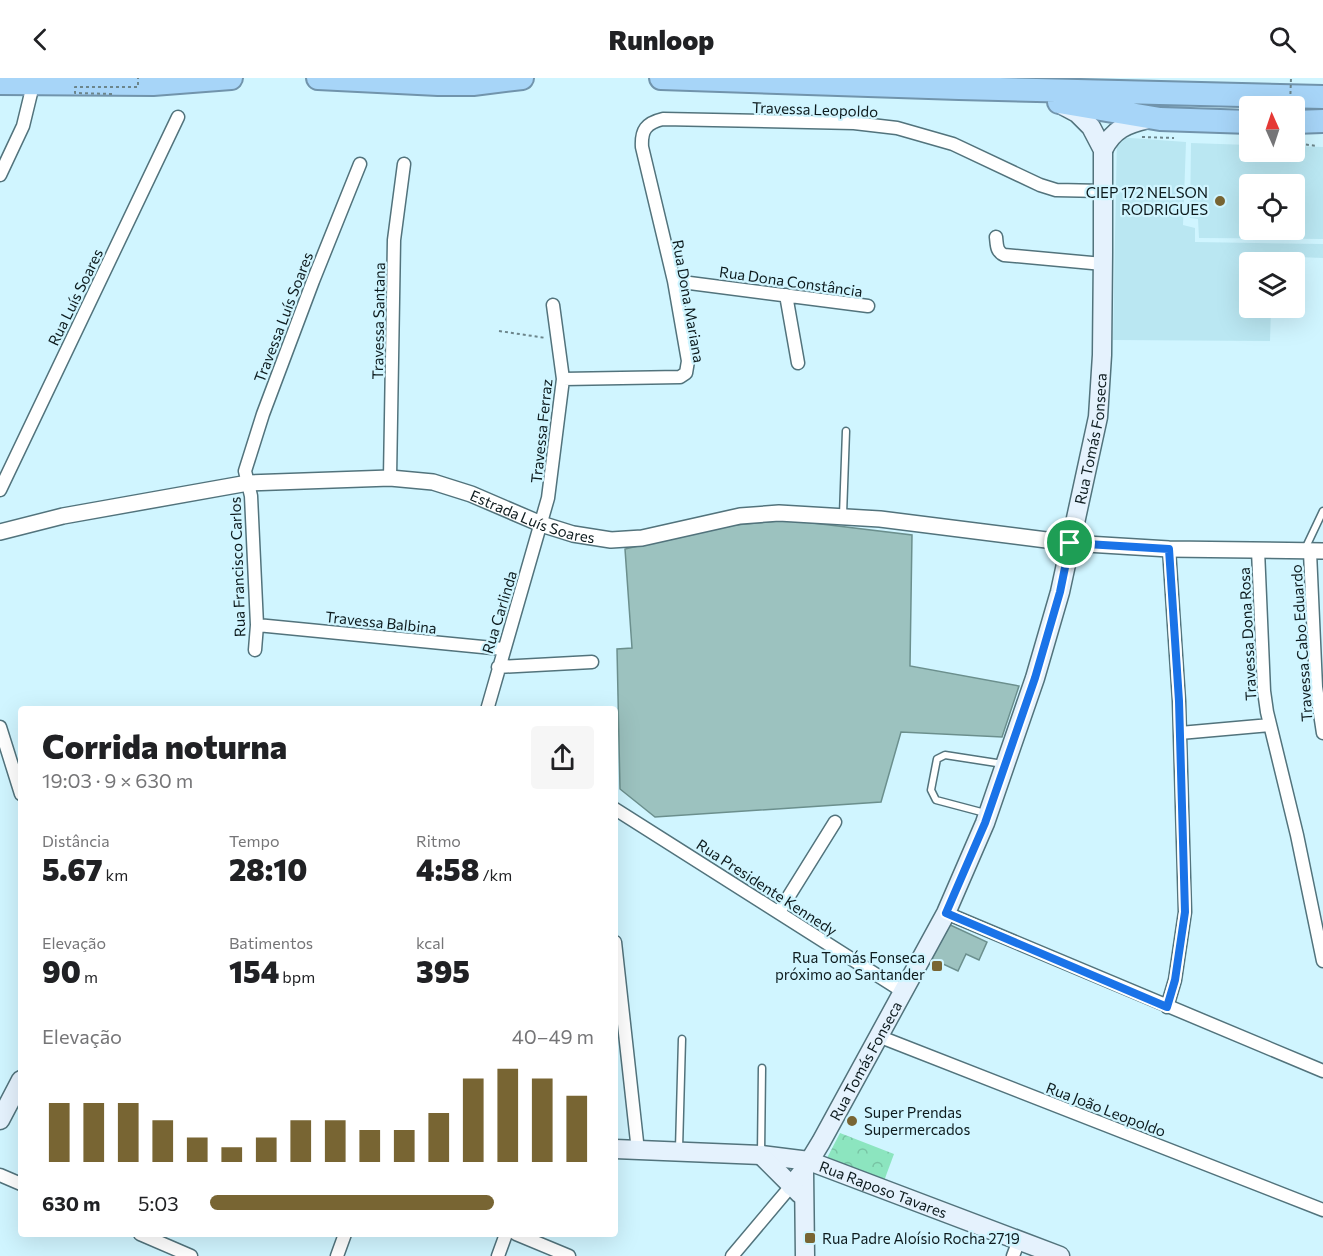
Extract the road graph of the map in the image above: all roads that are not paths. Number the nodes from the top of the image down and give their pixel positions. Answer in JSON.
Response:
{"nodes":[{"id":1,"x":231,"y":78,"type":"edge"},
{"id":2,"x":318,"y":78,"type":"edge"},
{"id":3,"x":522,"y":78,"type":"edge"},
{"id":4,"x":661,"y":78,"type":"edge"},
{"id":5,"x":0,"y":83,"type":"edge"},
{"id":6,"x":37,"y":86,"type":"junction"},
{"id":7,"x":959,"y":88,"type":"junction"},
{"id":8,"x":0,"y":93,"type":"edge"},
{"id":9,"x":1323,"y":97,"type":"edge"},
{"id":10,"x":1055,"y":101,"type":"junction"},
{"id":11,"x":178,"y":117,"type":"dead end"},
{"id":12,"x":1153,"y":118,"type":"junction"},
{"id":13,"x":1323,"y":121,"type":"edge"},
{"id":14,"x":1239,"y":122,"type":"edge"},
{"id":15,"x":1305,"y":123,"type":"edge"},
{"id":16,"x":1305,"y":127,"type":"edge"},
{"id":17,"x":1323,"y":131,"type":"edge"},
{"id":18,"x":642,"y":147,"type":"joint"},
{"id":19,"x":1103,"y":150,"type":"junction"},
{"id":20,"x":360,"y":164,"type":"dead end"},
{"id":21,"x":404,"y":164,"type":"dead end"},
{"id":22,"x":0,"y":175,"type":"edge"},
{"id":23,"x":1103,"y":191,"type":"junction"},
{"id":24,"x":996,"y":237,"type":"dead end"},
{"id":25,"x":1103,"y":264,"type":"junction"},
{"id":26,"x":674,"y":281,"type":"junction"},
{"id":27,"x":786,"y":295,"type":"junction"},
{"id":28,"x":553,"y":305,"type":"dead end"},
{"id":29,"x":868,"y":306,"type":"dead end"},
{"id":30,"x":798,"y":363,"type":"dead end"},
{"id":31,"x":563,"y":379,"type":"junction"},
{"id":32,"x":846,"y":431,"type":"dead end"},
{"id":33,"x":390,"y":478,"type":"junction"},
{"id":34,"x":248,"y":483,"type":"junction"},
{"id":35,"x":0,"y":490,"type":"edge"},
{"id":36,"x":1323,"y":511,"type":"edge"},
{"id":37,"x":843,"y":516,"type":"junction"},
{"id":38,"x":541,"y":524,"type":"junction"},
{"id":39,"x":1,"y":528,"type":"edge"},
{"id":40,"x":1070,"y":543,"type":"junction"},
{"id":41,"x":1169,"y":549,"type":"junction"},
{"id":42,"x":1258,"y":550,"type":"junction"},
{"id":43,"x":1312,"y":551,"type":"edge"},
{"id":44,"x":257,"y":625,"type":"junction"},
{"id":45,"x":503,"y":649,"type":"junction"},
{"id":46,"x":255,"y":650,"type":"dead end"},
{"id":47,"x":592,"y":663,"type":"dead end"},
{"id":48,"x":498,"y":667,"type":"junction"},
{"id":49,"x":488,"y":706,"type":"edge"},
{"id":50,"x":1270,"y":725,"type":"junction"},
{"id":51,"x":0,"y":727,"type":"edge"},
{"id":52,"x":1180,"y":733,"type":"junction"},
{"id":53,"x":1323,"y":733,"type":"edge"},
{"id":54,"x":1005,"y":764,"type":"junction"},
{"id":55,"x":18,"y":784,"type":"edge"},
{"id":56,"x":618,"y":810,"type":"edge"},
{"id":57,"x":988,"y":814,"type":"junction"},
{"id":58,"x":835,"y":822,"type":"dead end"},
{"id":59,"x":779,"y":912,"type":"junction"},
{"id":60,"x":946,"y":913,"type":"junction"},
{"id":61,"x":1323,"y":961,"type":"edge"},
{"id":62,"x":618,"y":969,"type":"edge"},
{"id":63,"x":902,"y":991,"type":"junction"},
{"id":64,"x":1167,"y":1007,"type":"junction"},
{"id":65,"x":878,"y":1036,"type":"junction"},
{"id":66,"x":682,"y":1039,"type":"dead end"},
{"id":67,"x":762,"y":1068,"type":"dead end"},
{"id":68,"x":1323,"y":1071,"type":"edge"},
{"id":69,"x":18,"y":1086,"type":"edge"},
{"id":70,"x":0,"y":1120,"type":"edge"},
{"id":71,"x":618,"y":1149,"type":"edge"},
{"id":72,"x":638,"y":1151,"type":"junction"},
{"id":73,"x":679,"y":1152,"type":"junction"},
{"id":74,"x":761,"y":1155,"type":"junction"},
{"id":75,"x":806,"y":1165,"type":"junction"},
{"id":76,"x":0,"y":1175,"type":"edge"},
{"id":77,"x":18,"y":1183,"type":"edge"},
{"id":78,"x":797,"y":1192,"type":"junction"},
{"id":79,"x":1323,"y":1210,"type":"edge"},
{"id":80,"x":147,"y":1237,"type":"edge"},
{"id":81,"x":344,"y":1237,"type":"edge"},
{"id":82,"x":505,"y":1237,"type":"edge"},
{"id":83,"x":523,"y":1237,"type":"edge"},
{"id":84,"x":1016,"y":1248,"type":"edge"},
{"id":85,"x":191,"y":1256,"type":"edge"},
{"id":86,"x":337,"y":1256,"type":"edge"},
{"id":87,"x":498,"y":1256,"type":"edge"},
{"id":88,"x":569,"y":1256,"type":"edge"},
{"id":89,"x":732,"y":1256,"type":"edge"},
{"id":90,"x":805,"y":1256,"type":"edge"},
{"id":91,"x":1060,"y":1256,"type":"edge"}],
"edges":[{"from":1,"to":6,"type":"highway"},
{"from":2,"to":3,"type":"highway"},
{"from":4,"to":7,"type":"highway"},
{"from":5,"to":6,"type":"highway"},
{"from":6,"to":8,"type":"street"},
{"from":6,"to":22,"type":"street"},
{"from":7,"to":9,"type":"highway"},
{"from":7,"to":10,"type":"highway"},
{"from":10,"to":12,"type":"highway"},
{"from":10,"to":19,"type":"main road","name":"Rua Tomás Fonseca"},
{"from":11,"to":35,"type":"street","name":"Rua Luís Soares"},
{"from":12,"to":14,"type":"highway"},
{"from":12,"to":19,"type":"main road"},
{"from":13,"to":15,"type":"highway"},
{"from":16,"to":17,"type":"street"},
{"from":18,"to":23,"type":"street","name":"Travessa Leopoldo"},
{"from":18,"to":26,"type":"street","name":"Rua Dona Mariana"},
{"from":19,"to":23,"type":"main road","name":"Rua Tomás Fonseca"},
{"from":20,"to":34,"type":"street","name":"Travessa Luís Soares"},
{"from":21,"to":33,"type":"street","name":"Travessa Santana"},
{"from":23,"to":25,"type":"main road","name":"Rua Tomás Fonseca"},
{"from":24,"to":25,"type":"street"},
{"from":25,"to":40,"type":"main road","name":"Rua Tomás Fonseca"},
{"from":26,"to":27,"type":"street","name":"Rua Dona Constância"},
{"from":26,"to":31,"type":"street","name":"Rua Dona Mariana"},
{"from":27,"to":29,"type":"street","name":"Rua Dona Constância"},
{"from":27,"to":30,"type":"street"},
{"from":28,"to":31,"type":"street","name":"Travessa Ferraz"},
{"from":31,"to":38,"type":"street","name":"Travessa Ferraz"},
{"from":32,"to":37,"type":"lane"},
{"from":33,"to":34,"type":"street","name":"Estrada Luís Soares"},
{"from":33,"to":38,"type":"street","name":"Estrada Luís Soares"},
{"from":34,"to":39,"type":"street","name":"Estrada Luís Soares"},
{"from":34,"to":44,"type":"street","name":"Rua Francisco Carlos"},
{"from":36,"to":43,"type":"lane"},
{"from":37,"to":38,"type":"street","name":"Estrada Luís Soares"},
{"from":37,"to":40,"type":"street","name":"Estrada Luís Soares"},
{"from":38,"to":45,"type":"street","name":"Rua Carlinda"},
{"from":40,"to":41,"type":"street","name":"Estrada Luís Soares"},
{"from":40,"to":54,"type":"main road","name":"Rua Tomás Fonseca"},
{"from":41,"to":42,"type":"street","name":"Estrada Luís Soares"},
{"from":41,"to":52,"type":"street"},
{"from":42,"to":43,"type":"street","name":"Estrada Luís Soares"},
{"from":42,"to":50,"type":"street","name":"Travessa Dona Rosa"},
{"from":43,"to":53,"type":"street","name":"Travessa Cabo Eduardo"},
{"from":44,"to":45,"type":"street","name":"Travessa Balbina"},
{"from":44,"to":46,"type":"street","name":"Rua Francisco Carlos"},
{"from":45,"to":48,"type":"street","name":"Rua Carlinda"},
{"from":47,"to":48,"type":"street"},
{"from":48,"to":49,"type":"street","name":"Rua Carlinda"},
{"from":50,"to":52,"type":"street"},
{"from":50,"to":61,"type":"street","name":"Travessa Dona Rosa"},
{"from":51,"to":55,"type":"street"},
{"from":52,"to":64,"type":"street"},
{"from":54,"to":57,"type":"main road","name":"Rua Tomás Fonseca"},
{"from":54,"to":57,"type":"lane"},
{"from":56,"to":59,"type":"street","name":"Rua Presidente Kennedy"},
{"from":57,"to":60,"type":"main road","name":"Rua Tomás Fonseca"},
{"from":58,"to":59,"type":"street"},
{"from":59,"to":63,"type":"street","name":"Rua Presidente Kennedy"},
{"from":60,"to":63,"type":"main road","name":"Rua Tomás Fonseca"},
{"from":60,"to":64,"type":"street"},
{"from":62,"to":72,"type":"street"},
{"from":63,"to":65,"type":"main road","name":"Rua Tomás Fonseca"},
{"from":64,"to":68,"type":"street"},
{"from":65,"to":75,"type":"main road","name":"Rua Tomás Fonseca"},
{"from":65,"to":79,"type":"street","name":"Rua João Leopoldo"},
{"from":66,"to":73,"type":"lane"},
{"from":67,"to":74,"type":"lane"},
{"from":69,"to":70,"type":"main road"},
{"from":71,"to":72,"type":"main road","name":"Rua Raposo Tavares"},
{"from":72,"to":73,"type":"main road","name":"Rua Raposo Tavares"},
{"from":73,"to":74,"type":"main road","name":"Rua Raposo Tavares"},
{"from":74,"to":75,"type":"main road","name":"Rua Raposo Tavares"},
{"from":74,"to":78,"type":"main road"},
{"from":75,"to":78,"type":"main road"},
{"from":75,"to":84,"type":"main road","name":"Rua Raposo Tavares"},
{"from":76,"to":77,"type":"street"},
{"from":78,"to":89,"type":"street"},
{"from":78,"to":90,"type":"main road"},
{"from":80,"to":85,"type":"street"},
{"from":81,"to":86,"type":"street"},
{"from":82,"to":87,"type":"street"},
{"from":83,"to":88,"type":"street"},
{"from":84,"to":91,"type":"main road","name":"Rua Raposo Tavares"}]}
